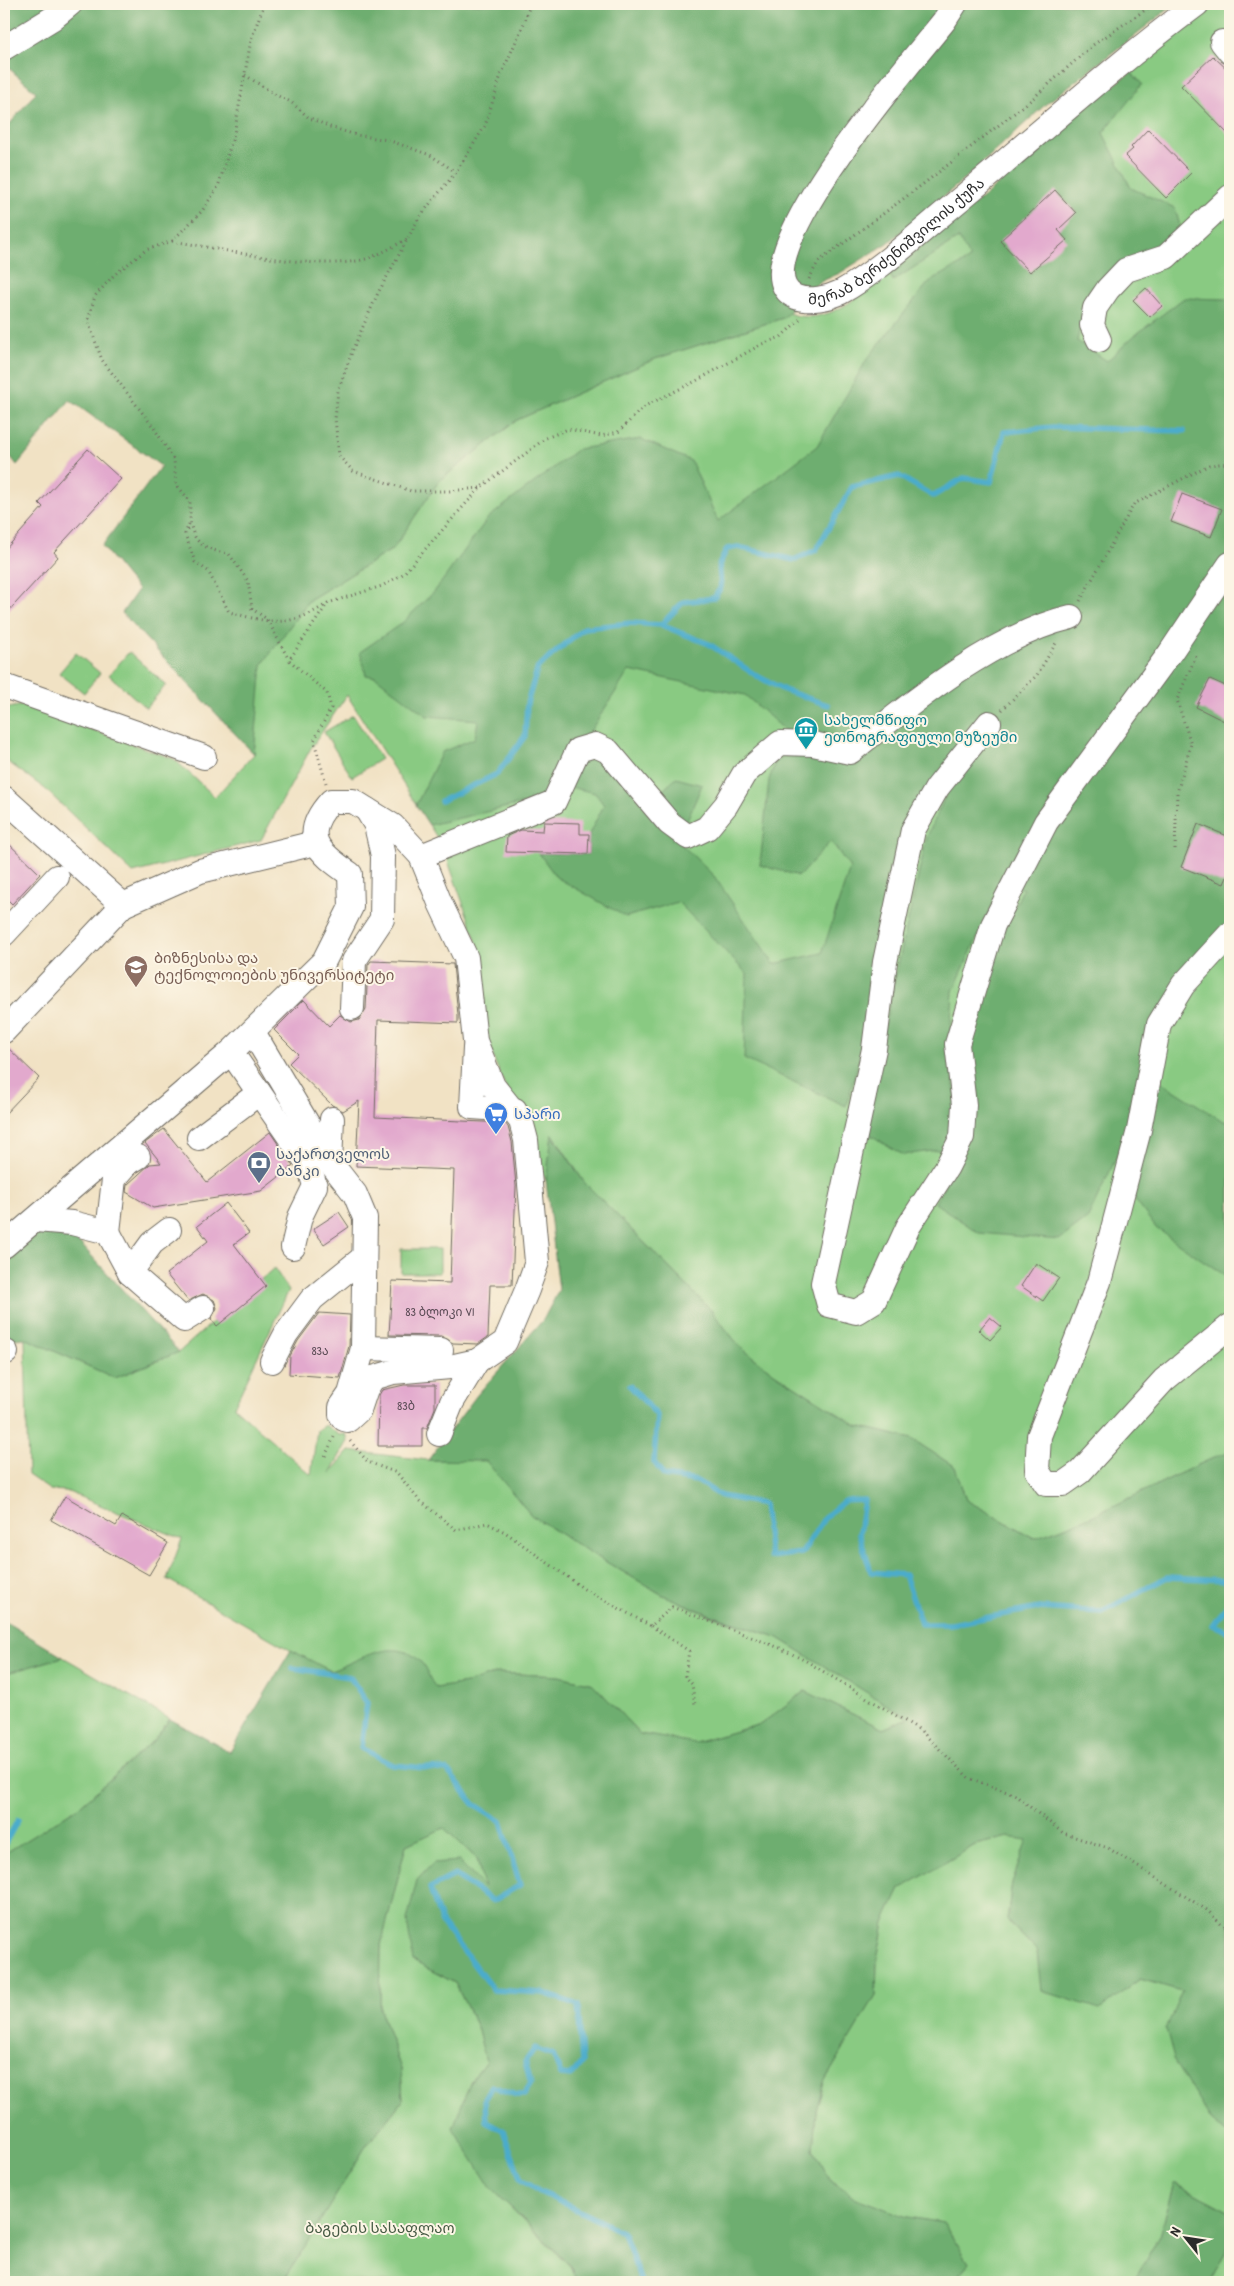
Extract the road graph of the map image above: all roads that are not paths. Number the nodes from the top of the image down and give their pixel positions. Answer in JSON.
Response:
{"nodes":[{"id":1,"x":70,"y":4,"type":"edge"},
{"id":2,"x":955,"y":4,"type":"edge"},
{"id":3,"x":1197,"y":4,"type":"edge"},
{"id":4,"x":4,"y":48,"type":"edge"},
{"id":5,"x":1230,"y":197,"type":"edge"},
{"id":6,"x":1099,"y":340,"type":"dead end"},
{"id":7,"x":1230,"y":564,"type":"edge"},
{"id":8,"x":1071,"y":617,"type":"road end"},
{"id":9,"x":4,"y":686,"type":"edge"},
{"id":10,"x":989,"y":723,"type":"road end"},
{"id":11,"x":204,"y":757,"type":"dead end"},
{"id":12,"x":4,"y":798,"type":"edge"},
{"id":13,"x":368,"y":810,"type":"junction"},
{"id":14,"x":315,"y":843,"type":"junction"},
{"id":15,"x":421,"y":856,"type":"junction"},
{"id":16,"x":57,"y":877,"type":"dead end"},
{"id":17,"x":122,"y":905,"type":"junction"},
{"id":18,"x":4,"y":934,"type":"edge"},
{"id":19,"x":1230,"y":934,"type":"edge"},
{"id":20,"x":352,"y":1008,"type":"dead end"},
{"id":21,"x":4,"y":1032,"type":"edge"},
{"id":22,"x":253,"y":1032,"type":"junction"},
{"id":23,"x":231,"y":1052,"type":"junction"},
{"id":24,"x":259,"y":1093,"type":"junction"},
{"id":25,"x":332,"y":1119,"type":"dead end"},
{"id":26,"x":199,"y":1138,"type":"dead end"},
{"id":27,"x":138,"y":1157,"type":"dead end"},
{"id":28,"x":330,"y":1162,"type":"junction"},
{"id":29,"x":36,"y":1220,"type":"junction"},
{"id":30,"x":110,"y":1236,"type":"junction"},
{"id":31,"x":4,"y":1246,"type":"edge"},
{"id":32,"x":292,"y":1247,"type":"dead end"},
{"id":33,"x":364,"y":1256,"type":"junction"},
{"id":34,"x":130,"y":1273,"type":"junction"},
{"id":35,"x":203,"y":1308,"type":"dead end"},
{"id":36,"x":1230,"y":1326,"type":"edge"},
{"id":37,"x":363,"y":1348,"type":"junction"},
{"id":38,"x":441,"y":1350,"type":"dead end"},
{"id":39,"x":272,"y":1361,"type":"dead end"},
{"id":40,"x":478,"y":1361,"type":"junction"},
{"id":41,"x":439,"y":1434,"type":"dead end"}],
"edges":[{"from":1,"to":4,"type":"street"},
{"from":2,"to":3,"type":"street","name":"მერაბ ბერძენიშვილის ქუჩა"},
{"from":5,"to":6,"type":"street"},
{"from":7,"to":10,"type":"street"},
{"from":8,"to":15,"type":"street"},
{"from":9,"to":11,"type":"street"},
{"from":12,"to":17,"type":"street"},
{"from":13,"to":14,"type":"street"},
{"from":13,"to":15,"type":"street"},
{"from":13,"to":20,"type":"street"},
{"from":14,"to":17,"type":"street"},
{"from":14,"to":22,"type":"street"},
{"from":15,"to":40,"type":"street"},
{"from":16,"to":18,"type":"street"},
{"from":17,"to":21,"type":"street"},
{"from":19,"to":36,"type":"street"},
{"from":22,"to":23,"type":"street"},
{"from":22,"to":28,"type":"street"},
{"from":23,"to":24,"type":"street"},
{"from":23,"to":29,"type":"street"},
{"from":24,"to":26,"type":"street"},
{"from":24,"to":32,"type":"street"},
{"from":25,"to":28,"type":"street"},
{"from":27,"to":30,"type":"street"},
{"from":28,"to":33,"type":"street"},
{"from":29,"to":30,"type":"street"},
{"from":29,"to":31,"type":"street"},
{"from":30,"to":34,"type":"street"},
{"from":30,"to":34,"type":"street"},
{"from":33,"to":37,"type":"street"},
{"from":33,"to":39,"type":"street"},
{"from":34,"to":35,"type":"street"},
{"from":37,"to":38,"type":"street"},
{"from":37,"to":40,"type":"street"},
{"from":40,"to":41,"type":"street"}]}
